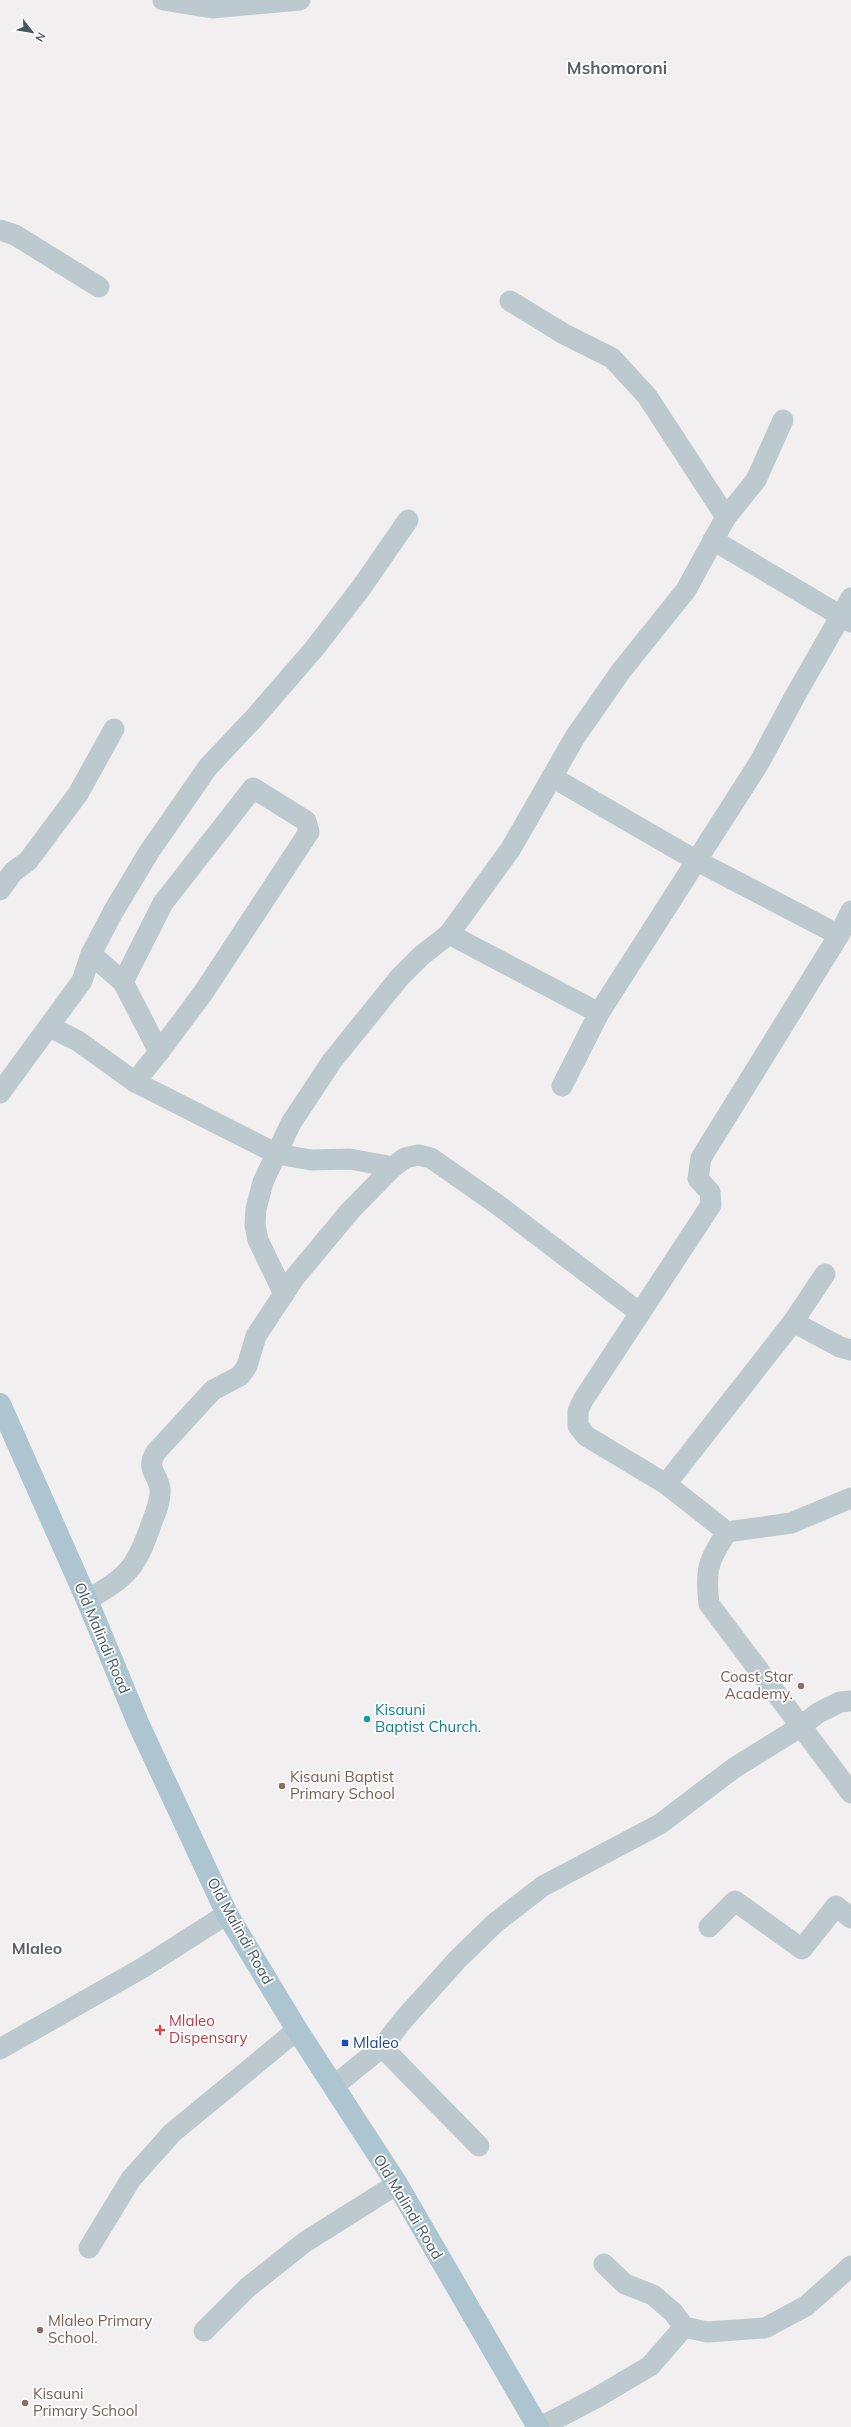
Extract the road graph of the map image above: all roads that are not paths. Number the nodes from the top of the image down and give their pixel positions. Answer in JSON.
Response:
{"nodes":[{"id":1,"x":164,"y":0,"type":"edge"},
{"id":2,"x":300,"y":0,"type":"edge"},
{"id":3,"x":0,"y":230,"type":"edge"},
{"id":4,"x":99,"y":287,"type":"dead end"},
{"id":5,"x":510,"y":301,"type":"dead end"},
{"id":6,"x":783,"y":420,"type":"dead end"},
{"id":7,"x":726,"y":517,"type":"junction"},
{"id":8,"x":408,"y":520,"type":"dead end"},
{"id":9,"x":713,"y":540,"type":"junction"},
{"id":10,"x":851,"y":598,"type":"edge"},
{"id":11,"x":846,"y":620,"type":"edge"},
{"id":12,"x":114,"y":728,"type":"dead end"},
{"id":13,"x":552,"y":777,"type":"junction"},
{"id":14,"x":697,"y":862,"type":"junction"},
{"id":15,"x":0,"y":890,"type":"edge"},
{"id":16,"x":851,"y":911,"type":"edge"},
{"id":17,"x":449,"y":934,"type":"junction"},
{"id":18,"x":839,"y":935,"type":"junction"},
{"id":19,"x":91,"y":954,"type":"junction"},
{"id":20,"x":123,"y":982,"type":"junction"},
{"id":21,"x":599,"y":1013,"type":"junction"},
{"id":22,"x":50,"y":1027,"type":"junction"},
{"id":23,"x":159,"y":1052,"type":"junction"},
{"id":24,"x":135,"y":1082,"type":"junction"},
{"id":25,"x":562,"y":1086,"type":"dead end"},
{"id":26,"x":0,"y":1093,"type":"edge"},
{"id":27,"x":277,"y":1154,"type":"junction"},
{"id":28,"x":393,"y":1167,"type":"junction"},
{"id":29,"x":825,"y":1274,"type":"dead end"},
{"id":30,"x":284,"y":1294,"type":"junction"},
{"id":31,"x":640,"y":1313,"type":"junction"},
{"id":32,"x":793,"y":1322,"type":"junction"},
{"id":33,"x":851,"y":1350,"type":"edge"},
{"id":34,"x":0,"y":1404,"type":"edge"},
{"id":35,"x":666,"y":1484,"type":"junction"},
{"id":36,"x":851,"y":1498,"type":"edge"},
{"id":37,"x":727,"y":1532,"type":"junction"},
{"id":38,"x":87,"y":1600,"type":"junction"},
{"id":39,"x":851,"y":1701,"type":"edge"},
{"id":40,"x":800,"y":1727,"type":"junction"},
{"id":41,"x":851,"y":1793,"type":"edge"},
{"id":42,"x":227,"y":1914,"type":"junction"},
{"id":43,"x":851,"y":1918,"type":"edge"},
{"id":44,"x":709,"y":1926,"type":"dead end"},
{"id":45,"x":297,"y":2030,"type":"junction"},
{"id":46,"x":382,"y":2047,"type":"junction"},
{"id":47,"x":0,"y":2049,"type":"edge"},
{"id":48,"x":334,"y":2086,"type":"junction"},
{"id":49,"x":479,"y":2146,"type":"dead end"},
{"id":50,"x":397,"y":2184,"type":"junction"},
{"id":51,"x":89,"y":2248,"type":"dead end"},
{"id":52,"x":604,"y":2264,"type":"dead end"},
{"id":53,"x":851,"y":2266,"type":"edge"},
{"id":54,"x":684,"y":2327,"type":"junction"},
{"id":55,"x":204,"y":2331,"type":"dead end"},
{"id":56,"x":539,"y":2427,"type":"edge"}],
"edges":[{"from":1,"to":2,"type":"street"},
{"from":3,"to":4,"type":"street"},
{"from":5,"to":7,"type":"street"},
{"from":6,"to":7,"type":"street"},
{"from":7,"to":9,"type":"street"},
{"from":8,"to":19,"type":"street"},
{"from":9,"to":11,"type":"street"},
{"from":9,"to":13,"type":"street"},
{"from":10,"to":11,"type":"street"},
{"from":11,"to":14,"type":"street"},
{"from":12,"to":15,"type":"street"},
{"from":13,"to":14,"type":"street"},
{"from":13,"to":17,"type":"street"},
{"from":14,"to":18,"type":"street"},
{"from":14,"to":21,"type":"street"},
{"from":16,"to":18,"type":"street"},
{"from":17,"to":21,"type":"street"},
{"from":17,"to":27,"type":"street"},
{"from":18,"to":31,"type":"street"},
{"from":19,"to":20,"type":"street"},
{"from":19,"to":22,"type":"street"},
{"from":20,"to":23,"type":"street"},
{"from":20,"to":23,"type":"street"},
{"from":21,"to":25,"type":"street"},
{"from":22,"to":24,"type":"street"},
{"from":22,"to":26,"type":"street"},
{"from":23,"to":24,"type":"street"},
{"from":24,"to":27,"type":"street"},
{"from":27,"to":28,"type":"street"},
{"from":27,"to":30,"type":"street"},
{"from":28,"to":30,"type":"street"},
{"from":28,"to":31,"type":"street"},
{"from":29,"to":32,"type":"street"},
{"from":30,"to":38,"type":"street"},
{"from":31,"to":35,"type":"street"},
{"from":32,"to":33,"type":"street"},
{"from":32,"to":35,"type":"street"},
{"from":34,"to":38,"type":"main road","name":"Old Malindi Road"},
{"from":35,"to":37,"type":"street"},
{"from":36,"to":37,"type":"street"},
{"from":37,"to":40,"type":"street"},
{"from":38,"to":42,"type":"main road","name":"Old Malindi Road"},
{"from":39,"to":40,"type":"street"},
{"from":40,"to":41,"type":"street"},
{"from":40,"to":46,"type":"street"},
{"from":42,"to":45,"type":"main road","name":"Old Malindi Road"},
{"from":42,"to":47,"type":"street"},
{"from":43,"to":44,"type":"street"},
{"from":45,"to":48,"type":"main road","name":"Old Malindi Road"},
{"from":45,"to":51,"type":"street"},
{"from":46,"to":48,"type":"street"},
{"from":46,"to":49,"type":"street"},
{"from":48,"to":50,"type":"main road","name":"Old Malindi Road"},
{"from":50,"to":55,"type":"street"},
{"from":50,"to":56,"type":"main road","name":"Old Malindi Road"},
{"from":52,"to":54,"type":"street"},
{"from":53,"to":54,"type":"street"},
{"from":54,"to":56,"type":"street"}]}
